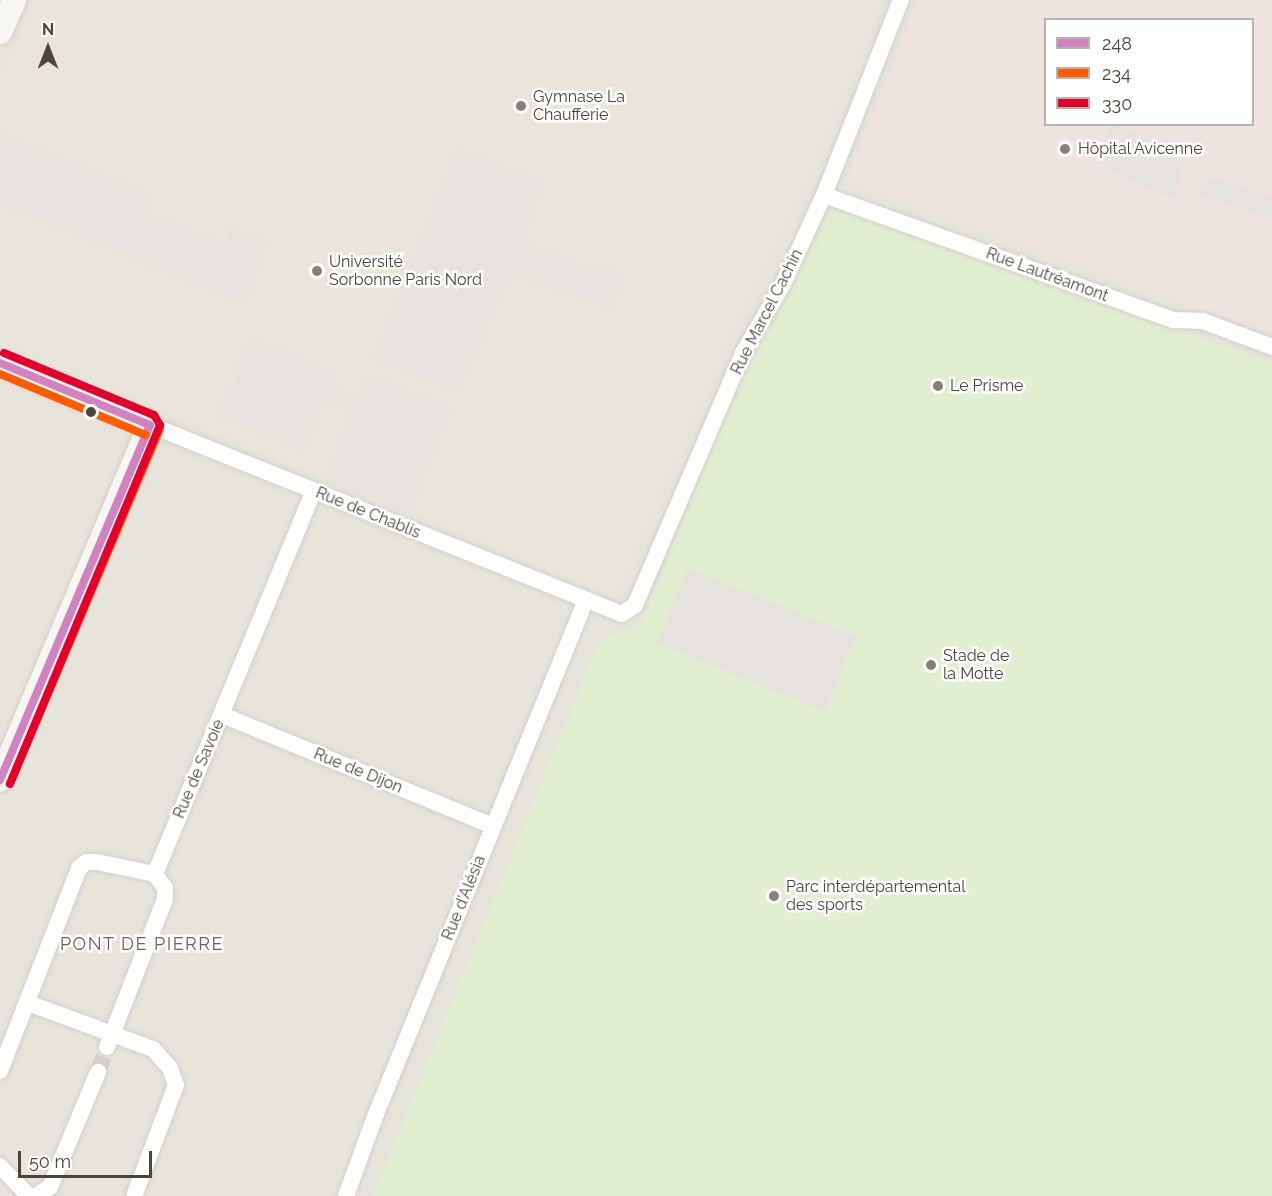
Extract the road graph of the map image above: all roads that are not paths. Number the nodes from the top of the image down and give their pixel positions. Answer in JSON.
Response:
{"nodes":[{"id":1,"x":14,"y":0,"type":"edge"},
{"id":2,"x":901,"y":0,"type":"edge"},
{"id":3,"x":0,"y":32,"type":"edge"},
{"id":4,"x":824,"y":195,"type":"junction"},
{"id":5,"x":1272,"y":347,"type":"edge"},
{"id":6,"x":0,"y":363,"type":"edge"},
{"id":7,"x":150,"y":425,"type":"junction"},
{"id":8,"x":314,"y":491,"type":"junction"},
{"id":9,"x":586,"y":600,"type":"junction"},
{"id":10,"x":222,"y":715,"type":"junction"},
{"id":11,"x":0,"y":780,"type":"edge"},
{"id":12,"x":493,"y":826,"type":"junction"},
{"id":13,"x":155,"y":874,"type":"junction"},
{"id":14,"x":28,"y":1003,"type":"junction"},
{"id":15,"x":110,"y":1040,"type":"junction"},
{"id":16,"x":0,"y":1071,"type":"edge"},
{"id":17,"x":98,"y":1072,"type":"tunnel mouth"},
{"id":18,"x":0,"y":1166,"type":"edge"},
{"id":19,"x":29,"y":1196,"type":"edge"},
{"id":20,"x":36,"y":1196,"type":"edge"},
{"id":21,"x":134,"y":1196,"type":"edge"},
{"id":22,"x":346,"y":1196,"type":"edge"}],
"edges":[{"from":1,"to":3,"type":"street"},
{"from":2,"to":4,"type":"street","name":"Rue Marcel Cachin"},
{"from":4,"to":5,"type":"street","name":"Rue Lautréamont"},
{"from":4,"to":9,"type":"street","name":"Rue Marcel Cachin"},
{"from":6,"to":7,"type":"street"},
{"from":7,"to":8,"type":"street","name":"Rue de Chablis"},
{"from":7,"to":11,"type":"street"},
{"from":8,"to":9,"type":"street","name":"Rue de Chablis"},
{"from":8,"to":10,"type":"street","name":"Rue de Savoie"},
{"from":9,"to":12,"type":"street","name":"Rue d'Alésia"},
{"from":10,"to":12,"type":"street","name":"Rue de Dijon"},
{"from":10,"to":13,"type":"street","name":"Rue de Savoie"},
{"from":12,"to":22,"type":"street","name":"Rue d'Alésia"},
{"from":13,"to":14,"type":"street"},
{"from":13,"to":15,"type":"street"},
{"from":14,"to":15,"type":"street"},
{"from":14,"to":16,"type":"street"},
{"from":15,"to":21,"type":"street"},
{"from":17,"to":20,"type":"street"},
{"from":18,"to":19,"type":"street"}]}
